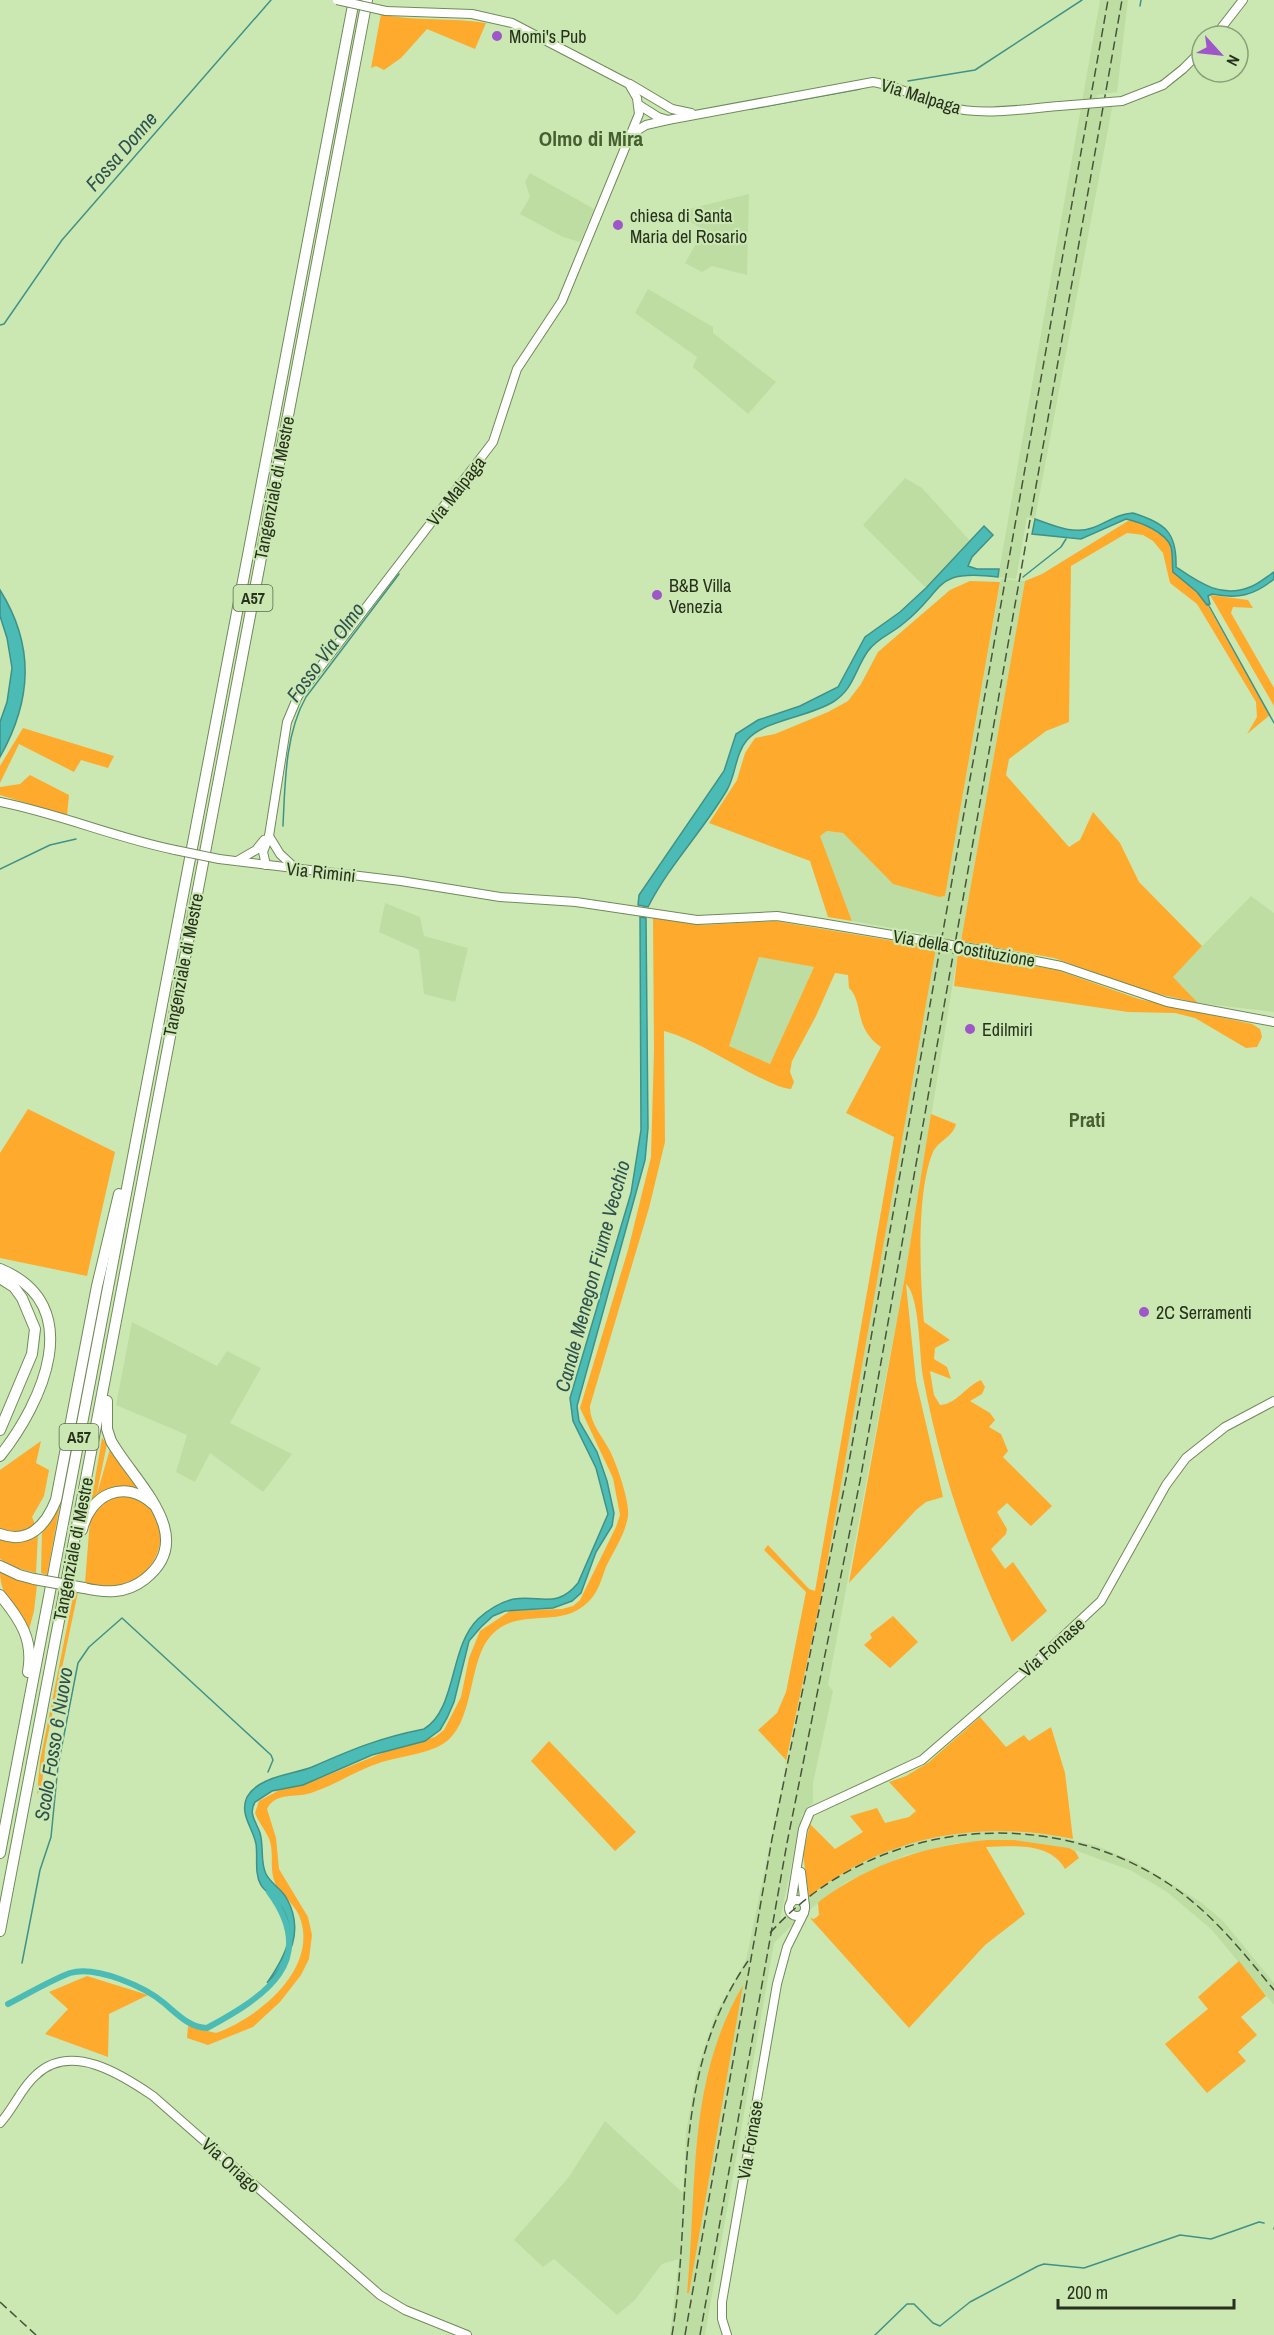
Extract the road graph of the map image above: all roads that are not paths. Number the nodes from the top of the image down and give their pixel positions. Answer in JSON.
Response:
{"nodes":[{"id":1,"x":337,"y":0,"type":"edge"},
{"id":2,"x":354,"y":0,"type":"edge"},
{"id":3,"x":367,"y":0,"type":"edge"},
{"id":4,"x":1243,"y":0,"type":"edge"},
{"id":5,"x":1224,"y":24,"type":"edge"},
{"id":6,"x":1190,"y":62,"type":"edge"},
{"id":7,"x":629,"y":84,"type":"junction"},
{"id":8,"x":659,"y":101,"type":"junction"},
{"id":9,"x":639,"y":105,"type":"junction"},
{"id":10,"x":697,"y":114,"type":"junction"},
{"id":11,"x":668,"y":120,"type":"junction"},
{"id":12,"x":633,"y":134,"type":"junction"},
{"id":13,"x":0,"y":802,"type":"edge"},
{"id":14,"x":269,"y":836,"type":"junction"},
{"id":15,"x":237,"y":861,"type":"junction"},
{"id":16,"x":267,"y":866,"type":"junction"},
{"id":17,"x":296,"y":869,"type":"junction"},
{"id":18,"x":651,"y":913,"type":"joint"},
{"id":19,"x":1217,"y":1012,"type":"junction"},
{"id":20,"x":1271,"y":1023,"type":"edge"},
{"id":21,"x":1258,"y":1024,"type":"dead end"},
{"id":22,"x":136,"y":1140,"type":"junction"},
{"id":23,"x":0,"y":1269,"type":"edge"},
{"id":24,"x":0,"y":1278,"type":"edge"},
{"id":25,"x":117,"y":1316,"type":"junction"},
{"id":26,"x":1274,"y":1401,"type":"edge"},
{"id":27,"x":0,"y":1430,"type":"edge"},
{"id":28,"x":0,"y":1456,"type":"edge"},
{"id":29,"x":158,"y":1509,"type":"junction"},
{"id":30,"x":0,"y":1534,"type":"edge"},
{"id":31,"x":0,"y":1566,"type":"edge"},
{"id":32,"x":68,"y":1573,"type":"junction"},
{"id":33,"x":0,"y":1595,"type":"edge"},
{"id":34,"x":22,"y":1735,"type":"junction"},
{"id":35,"x":0,"y":1853,"type":"edge"},
{"id":36,"x":799,"y":1853,"type":"junction"},
{"id":37,"x":791,"y":1903,"type":"junction"},
{"id":38,"x":805,"y":1909,"type":"junction"},
{"id":39,"x":791,"y":1914,"type":"junction"},
{"id":40,"x":0,"y":1931,"type":"edge"},
{"id":41,"x":788,"y":1945,"type":"junction"},
{"id":42,"x":0,"y":2123,"type":"edge"},
{"id":43,"x":467,"y":2335,"type":"edge"},
{"id":44,"x":727,"y":2335,"type":"edge"}],
"edges":[{"from":1,"to":7,"type":"street","name":"Via Malpaga","bridge":true},
{"from":2,"to":22,"type":"highway","name":"Tangenziale di Mestre","number":"A57"},
{"from":3,"to":25,"type":"highway","name":"Tangenziale di Mestre","number":"A57"},
{"from":4,"to":5,"type":"street"},
{"from":6,"to":10,"type":"street","name":"Via Malpaga","bridge":true},
{"from":7,"to":8,"type":"street","name":"Via Malpaga"},
{"from":7,"to":9,"type":"street"},
{"from":8,"to":9,"type":"street"},
{"from":8,"to":10,"type":"street","name":"Via Malpaga"},
{"from":9,"to":11,"type":"street"},
{"from":9,"to":12,"type":"street","name":"Via Malpaga"},
{"from":10,"to":11,"type":"street","name":"Via Malpaga"},
{"from":11,"to":12,"type":"street","name":"Via Malpaga"},
{"from":12,"to":14,"type":"street","name":"Via Malpaga"},
{"from":13,"to":15,"type":"street","name":"Via Rimini","bridge":true},
{"from":14,"to":15,"type":"street"},
{"from":14,"to":16,"type":"street","name":"Via Malpaga"},
{"from":14,"to":17,"type":"street"},
{"from":15,"to":16,"type":"street","name":"Via Rimini"},
{"from":16,"to":17,"type":"street","name":"Via Rimini"},
{"from":17,"to":18,"type":"street","name":"Via Rimini"},
{"from":18,"to":19,"type":"street","name":"Via della Costituzione","bridge":true},
{"from":19,"to":20,"type":"street","name":"Via della Costituzione"},
{"from":19,"to":21,"type":"street"},
{"from":22,"to":30,"type":"highway","number":"A57"},
{"from":22,"to":34,"type":"highway","name":"Tangenziale di Mestre","number":"A57"},
{"from":23,"to":28,"type":"highway"},
{"from":24,"to":27,"type":"highway"},
{"from":25,"to":29,"type":"highway","number":"A57"},
{"from":25,"to":32,"type":"highway","name":"Tangenziale di Mestre","number":"A57"},
{"from":26,"to":36,"type":"street","name":"Via Fornase"},
{"from":29,"to":31,"type":"highway","number":"A57","bridge":true},
{"from":29,"to":32,"type":"highway","number":"A57"},
{"from":32,"to":40,"type":"highway","name":"Tangenziale di Mestre","number":"A57"},
{"from":33,"to":34,"type":"highway","number":"A57"},
{"from":34,"to":35,"type":"highway","name":"Tangenziale di Mestre","number":"A57"},
{"from":36,"to":37,"type":"street","name":"Via Fornase"},
{"from":36,"to":38,"type":"street","name":"Via Fornase"},
{"from":37,"to":38,"type":"street"},
{"from":37,"to":39,"type":"street","name":"Via Fornase"},
{"from":38,"to":39,"type":"street"},
{"from":38,"to":41,"type":"street","name":"Via Fornase"},
{"from":39,"to":41,"type":"street","name":"Via Fornase"},
{"from":41,"to":44,"type":"street","name":"Via Fornase"},
{"from":42,"to":43,"type":"street","name":"Via Oriago"}]}
